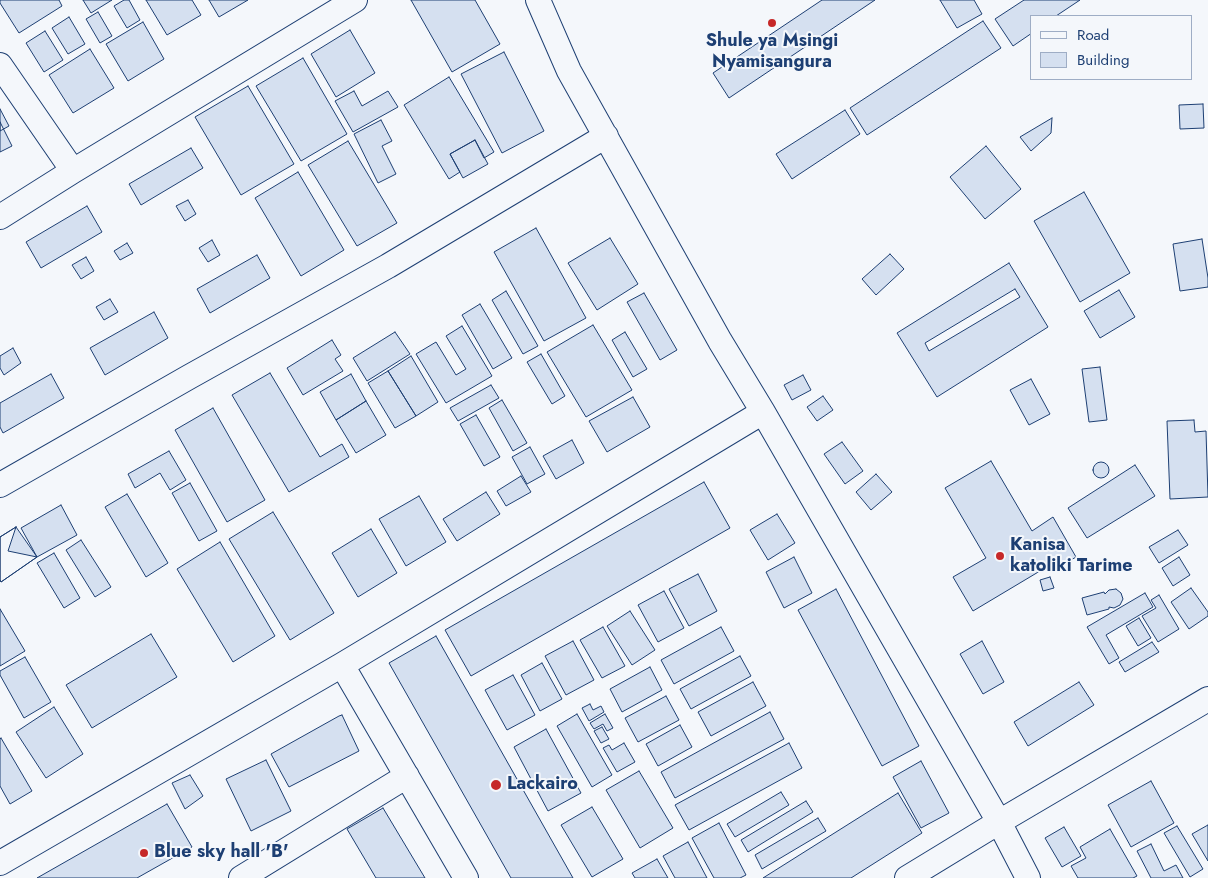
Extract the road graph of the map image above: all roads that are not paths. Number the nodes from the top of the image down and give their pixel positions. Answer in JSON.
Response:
{"nodes":[{"id":1,"x":355,"y":0,"type":"edge"},
{"id":2,"x":538,"y":0,"type":"edge"},
{"id":3,"x":0,"y":65,"type":"edge"},
{"id":4,"x":606,"y":136,"type":"junction"},
{"id":5,"x":73,"y":171,"type":"junction"},
{"id":6,"x":0,"y":217,"type":"edge"},
{"id":7,"x":764,"y":412,"type":"junction"},
{"id":8,"x":0,"y":485,"type":"edge"},
{"id":9,"x":342,"y":665,"type":"junction"},
{"id":10,"x":1208,"y":698,"type":"edge"},
{"id":11,"x":406,"y":776,"type":"junction"},
{"id":12,"x":999,"y":822,"type":"junction"},
{"id":13,"x":0,"y":863,"type":"edge"},
{"id":14,"x":241,"y":878,"type":"edge"},
{"id":15,"x":466,"y":878,"type":"edge"},
{"id":16,"x":907,"y":878,"type":"edge"},
{"id":17,"x":1028,"y":878,"type":"edge"}],
"edges":[{"from":1,"to":5,"type":"street"},
{"from":2,"to":4,"type":"street"},
{"from":3,"to":5,"type":"street"},
{"from":4,"to":7,"type":"street"},
{"from":4,"to":8,"type":"street"},
{"from":5,"to":6,"type":"street"},
{"from":7,"to":9,"type":"street"},
{"from":7,"to":12,"type":"street"},
{"from":9,"to":11,"type":"street"},
{"from":9,"to":13,"type":"street"},
{"from":10,"to":12,"type":"street"},
{"from":11,"to":14,"type":"street"},
{"from":11,"to":15,"type":"street"},
{"from":12,"to":16,"type":"street"},
{"from":12,"to":17,"type":"street"}]}
